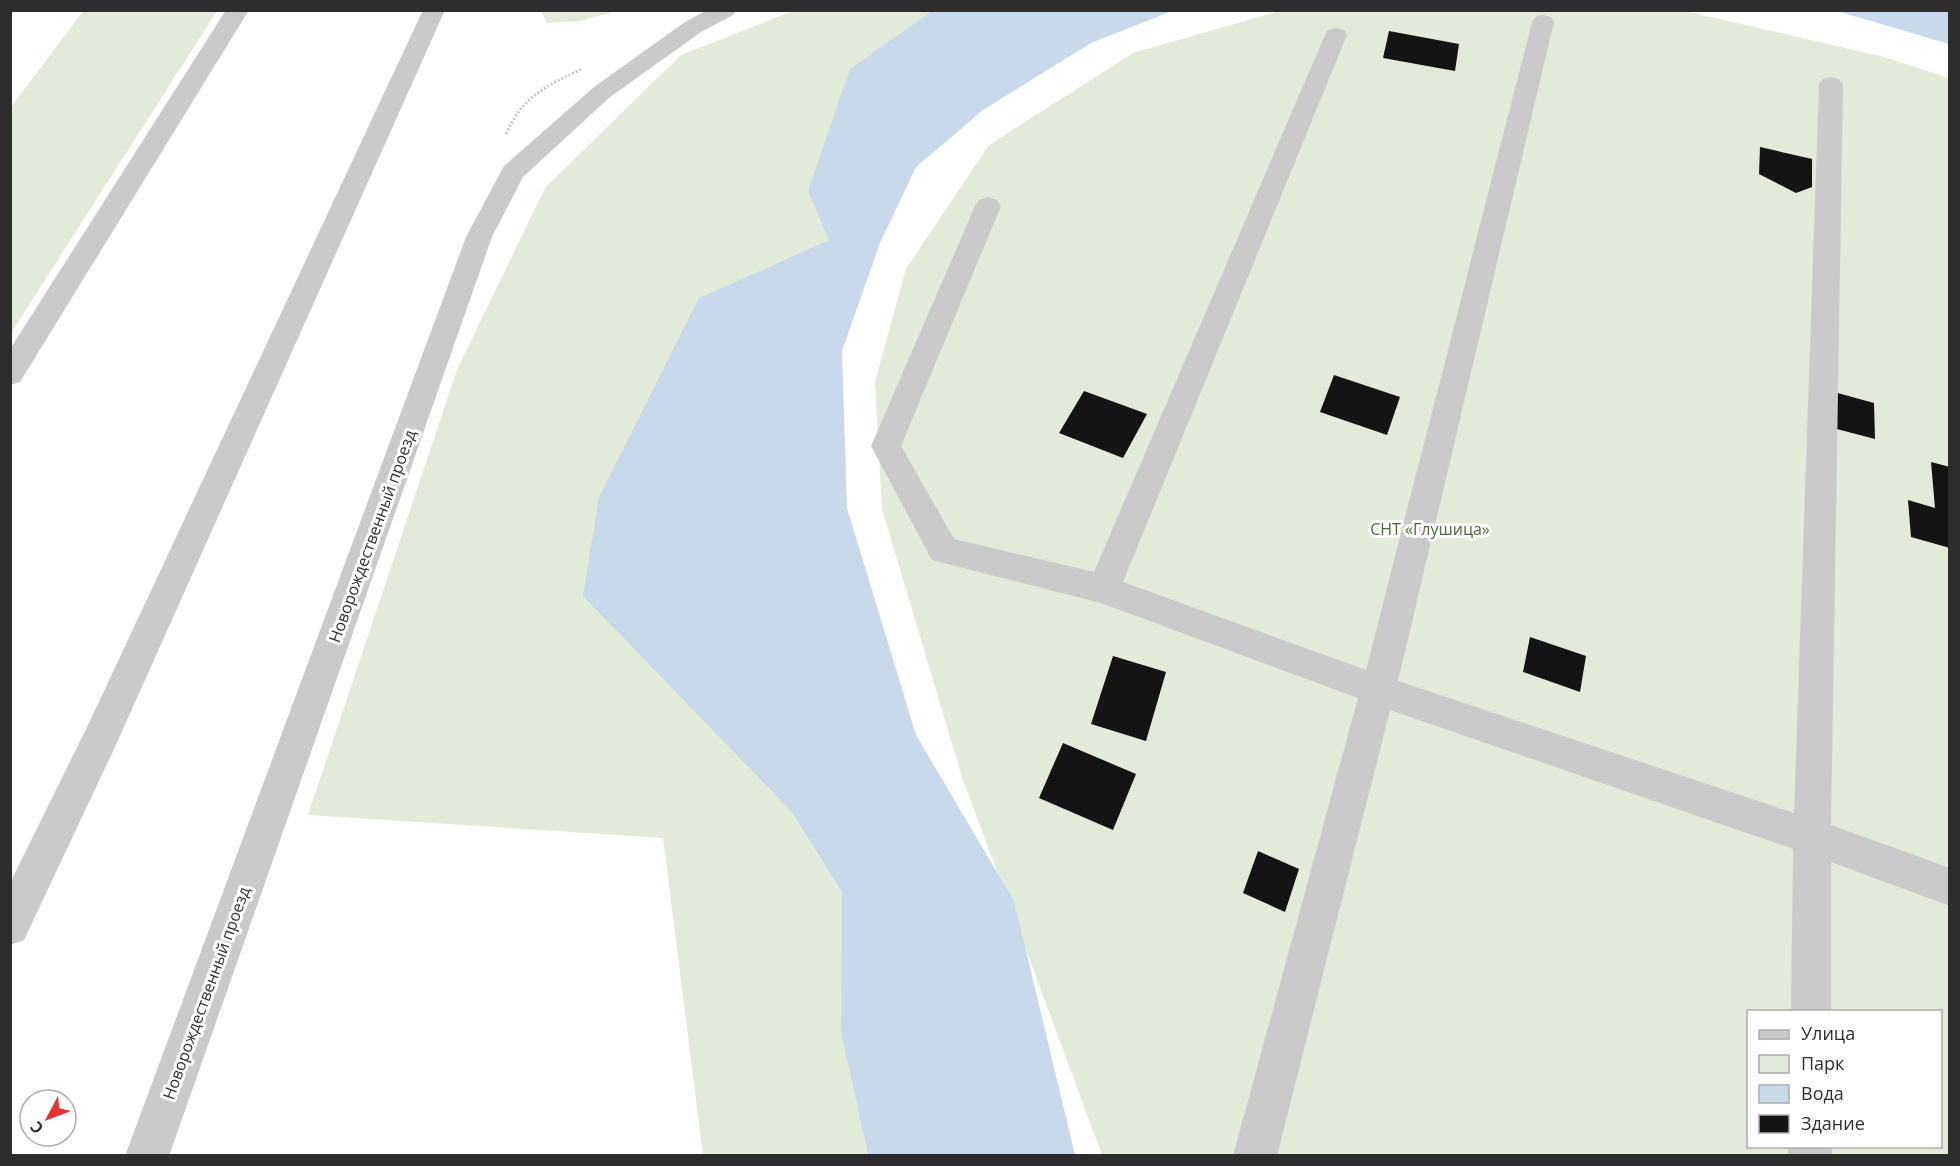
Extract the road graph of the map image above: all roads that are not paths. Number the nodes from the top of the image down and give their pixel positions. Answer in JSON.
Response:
{"nodes":[{"id":1,"x":238,"y":10,"type":"edge"},
{"id":2,"x":434,"y":10,"type":"edge"},
{"id":3,"x":725,"y":10,"type":"edge"},
{"id":4,"x":1543,"y":22,"type":"dead end"},
{"id":5,"x":1336,"y":35,"type":"dead end"},
{"id":6,"x":1831,"y":84,"type":"dead end"},
{"id":7,"x":988,"y":206,"type":"dead end"},
{"id":8,"x":10,"y":374,"type":"edge"},
{"id":9,"x":1103,"y":589,"type":"junction"},
{"id":10,"x":1378,"y":690,"type":"junction"},
{"id":11,"x":1812,"y":837,"type":"junction"},
{"id":12,"x":1950,"y":887,"type":"edge"},
{"id":13,"x":10,"y":926,"type":"edge"},
{"id":14,"x":1811,"y":1010,"type":"edge"},
{"id":15,"x":147,"y":1155,"type":"edge"},
{"id":16,"x":1255,"y":1155,"type":"edge"}],
"edges":[{"from":1,"to":8,"type":"street"},
{"from":2,"to":13,"type":"street"},
{"from":3,"to":15,"type":"street","name":"Новорождественный проезд"},
{"from":4,"to":10,"type":"street"},
{"from":5,"to":9,"type":"street"},
{"from":6,"to":11,"type":"street"},
{"from":7,"to":9,"type":"street"},
{"from":9,"to":10,"type":"street"},
{"from":10,"to":11,"type":"street"},
{"from":10,"to":16,"type":"street"},
{"from":11,"to":12,"type":"street"},
{"from":11,"to":14,"type":"street"}]}
